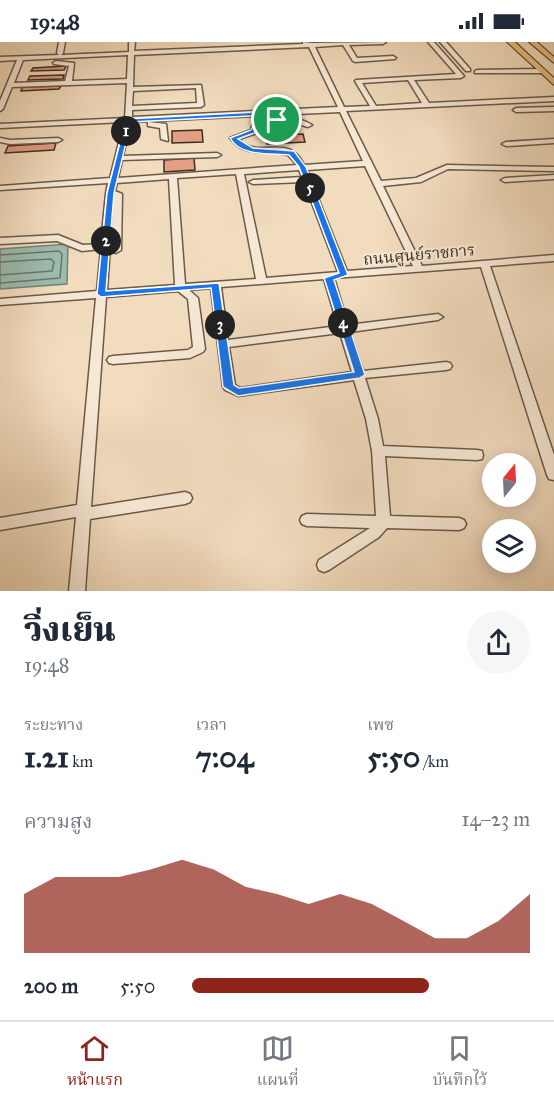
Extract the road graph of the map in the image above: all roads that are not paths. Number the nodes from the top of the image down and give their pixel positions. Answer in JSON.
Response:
{"nodes":[{"id":1,"x":62,"y":42,"type":"edge"},
{"id":2,"x":132,"y":42,"type":"edge"},
{"id":3,"x":383,"y":42,"type":"edge"},
{"id":4,"x":431,"y":42,"type":"edge"},
{"id":5,"x":443,"y":42,"type":"edge"},
{"id":6,"x":511,"y":42,"type":"edge"},
{"id":7,"x":517,"y":42,"type":"edge"},
{"id":8,"x":535,"y":42,"type":"edge"},
{"id":9,"x":308,"y":43,"type":"edge"},
{"id":10,"x":345,"y":44,"type":"junction"},
{"id":11,"x":133,"y":51,"type":"junction"},
{"id":12,"x":60,"y":53,"type":"junction"},
{"id":13,"x":523,"y":53,"type":"junction"},
{"id":14,"x":554,"y":53,"type":"edge"},
{"id":15,"x":0,"y":57,"type":"edge"},
{"id":16,"x":21,"y":58,"type":"junction"},
{"id":17,"x":393,"y":58,"type":"dead end"},
{"id":18,"x":554,"y":61,"type":"edge"},
{"id":19,"x":39,"y":64,"type":"dead end"},
{"id":20,"x":541,"y":70,"type":"junction"},
{"id":21,"x":410,"y":79,"type":"junction"},
{"id":22,"x":68,"y":83,"type":"junction"},
{"id":23,"x":554,"y":83,"type":"edge"},
{"id":24,"x":10,"y":84,"type":"junction"},
{"id":25,"x":130,"y":85,"type":"junction"},
{"id":26,"x":175,"y":87,"type":"junction"},
{"id":27,"x":554,"y":99,"type":"edge"},
{"id":28,"x":176,"y":106,"type":"junction"},
{"id":29,"x":427,"y":106,"type":"junction"},
{"id":30,"x":129,"y":108,"type":"junction"},
{"id":31,"x":0,"y":109,"type":"edge"},
{"id":32,"x":375,"y":109,"type":"junction"},
{"id":33,"x":554,"y":109,"type":"edge"},
{"id":34,"x":342,"y":110,"type":"junction"},
{"id":35,"x":516,"y":110,"type":"dead end"},
{"id":36,"x":276,"y":116,"type":"junction"},
{"id":37,"x":177,"y":117,"type":"junction"},
{"id":38,"x":128,"y":123,"type":"junction"},
{"id":39,"x":308,"y":125,"type":"dead end"},
{"id":40,"x":0,"y":126,"type":"edge"},
{"id":41,"x":165,"y":139,"type":"dead end"},
{"id":42,"x":0,"y":140,"type":"edge"},
{"id":43,"x":58,"y":140,"type":"dead end"},
{"id":44,"x":554,"y":141,"type":"edge"},
{"id":45,"x":506,"y":144,"type":"dead end"},
{"id":46,"x":217,"y":155,"type":"dead end"},
{"id":47,"x":121,"y":158,"type":"junction"},
{"id":48,"x":368,"y":163,"type":"junction"},
{"id":49,"x":302,"y":167,"type":"junction"},
{"id":50,"x":554,"y":169,"type":"edge"},
{"id":51,"x":239,"y":171,"type":"junction"},
{"id":52,"x":173,"y":176,"type":"junction"},
{"id":53,"x":554,"y":177,"type":"edge"},
{"id":54,"x":115,"y":179,"type":"junction"},
{"id":55,"x":307,"y":179,"type":"junction"},
{"id":56,"x":505,"y":180,"type":"dead end"},
{"id":57,"x":253,"y":182,"type":"dead end"},
{"id":58,"x":378,"y":184,"type":"junction"},
{"id":59,"x":0,"y":188,"type":"edge"},
{"id":60,"x":110,"y":193,"type":"junction"},
{"id":61,"x":0,"y":242,"type":"edge"},
{"id":62,"x":105,"y":246,"type":"junction"},
{"id":63,"x":116,"y":250,"type":"dead end"},
{"id":64,"x":554,"y":258,"type":"edge"},
{"id":65,"x":485,"y":264,"type":"junction"},
{"id":66,"x":419,"y":269,"type":"junction"},
{"id":67,"x":344,"y":275,"type":"junction"},
{"id":68,"x":328,"y":276,"type":"junction"},
{"id":69,"x":262,"y":282,"type":"junction"},
{"id":70,"x":216,"y":285,"type":"junction"},
{"id":71,"x":180,"y":288,"type":"junction"},
{"id":72,"x":101,"y":294,"type":"junction"},
{"id":73,"x":0,"y":302,"type":"edge"},
{"id":74,"x":438,"y":317,"type":"dead end"},
{"id":75,"x":345,"y":329,"type":"junction"},
{"id":76,"x":223,"y":344,"type":"junction"},
{"id":77,"x":113,"y":360,"type":"dead end"},
{"id":78,"x":446,"y":366,"type":"dead end"},
{"id":79,"x":360,"y":375,"type":"junction"},
{"id":80,"x":378,"y":451,"type":"junction"},
{"id":81,"x":477,"y":455,"type":"dead end"},
{"id":82,"x":554,"y":475,"type":"edge"},
{"id":83,"x":185,"y":498,"type":"dead end"},
{"id":84,"x":84,"y":512,"type":"junction"},
{"id":85,"x":307,"y":520,"type":"dead end"},
{"id":86,"x":384,"y":522,"type":"junction"},
{"id":87,"x":0,"y":524,"type":"edge"},
{"id":88,"x":459,"y":524,"type":"dead end"},
{"id":89,"x":324,"y":565,"type":"dead end"},
{"id":90,"x":78,"y":591,"type":"edge"}],
"edges":[{"from":1,"to":12,"type":"street"},
{"from":2,"to":11,"type":"street"},
{"from":3,"to":10,"type":"street"},
{"from":4,"to":21,"type":"street"},
{"from":5,"to":20,"type":"street"},
{"from":6,"to":13,"type":"main road"},
{"from":7,"to":13,"type":"main road"},
{"from":8,"to":14,"type":"main road"},
{"from":8,"to":18,"type":"main road"},
{"from":9,"to":10,"type":"street"},
{"from":9,"to":11,"type":"street"},
{"from":9,"to":34,"type":"street"},
{"from":10,"to":17,"type":"street"},
{"from":11,"to":12,"type":"street"},
{"from":11,"to":16,"type":"street"},
{"from":11,"to":25,"type":"street"},
{"from":12,"to":15,"type":"street"},
{"from":13,"to":20,"type":"main road"},
{"from":15,"to":16,"type":"street"},
{"from":16,"to":24,"type":"street"},
{"from":19,"to":22,"type":"street"},
{"from":20,"to":23,"type":"main road"},
{"from":21,"to":29,"type":"street"},
{"from":21,"to":32,"type":"street"},
{"from":22,"to":24,"type":"street"},
{"from":22,"to":25,"type":"street"},
{"from":24,"to":31,"type":"street"},
{"from":25,"to":26,"type":"street"},
{"from":25,"to":30,"type":"street"},
{"from":26,"to":28,"type":"street"},
{"from":26,"to":28,"type":"street"},
{"from":27,"to":29,"type":"street"},
{"from":28,"to":30,"type":"street"},
{"from":28,"to":37,"type":"street"},
{"from":29,"to":32,"type":"street"},
{"from":30,"to":38,"type":"street"},
{"from":32,"to":34,"type":"street"},
{"from":33,"to":35,"type":"street"},
{"from":34,"to":36,"type":"street"},
{"from":34,"to":48,"type":"street"},
{"from":36,"to":37,"type":"street"},
{"from":36,"to":39,"type":"street"},
{"from":36,"to":49,"type":"street"},
{"from":37,"to":38,"type":"street"},
{"from":38,"to":40,"type":"street"},
{"from":38,"to":41,"type":"street"},
{"from":38,"to":47,"type":"street"},
{"from":42,"to":43,"type":"street"},
{"from":44,"to":45,"type":"street"},
{"from":46,"to":47,"type":"street"},
{"from":47,"to":54,"type":"street"},
{"from":48,"to":49,"type":"street"},
{"from":48,"to":58,"type":"street"},
{"from":49,"to":51,"type":"street"},
{"from":49,"to":55,"type":"street"},
{"from":50,"to":58,"type":"street"},
{"from":51,"to":52,"type":"street"},
{"from":51,"to":69,"type":"street"},
{"from":52,"to":54,"type":"street"},
{"from":52,"to":71,"type":"street"},
{"from":53,"to":56,"type":"street"},
{"from":54,"to":59,"type":"street"},
{"from":54,"to":60,"type":"street"},
{"from":55,"to":57,"type":"street"},
{"from":55,"to":67,"type":"street"},
{"from":58,"to":66,"type":"street"},
{"from":60,"to":62,"type":"street"},
{"from":60,"to":63,"type":"street"},
{"from":61,"to":62,"type":"street"},
{"from":62,"to":72,"type":"street"},
{"from":64,"to":65,"type":"street","name":"ถนนศูนย์ราชการ"},
{"from":65,"to":66,"type":"street","name":"ถนนศูนย์ราชการ"},
{"from":65,"to":82,"type":"street"},
{"from":66,"to":67,"type":"street","name":"ถนนศูนย์ราชการ"},
{"from":67,"to":68,"type":"street","name":"ถนนศูนย์ราชการ"},
{"from":68,"to":69,"type":"street","name":"ถนนศูนย์ราชการ"},
{"from":68,"to":75,"type":"street"},
{"from":69,"to":70,"type":"street","name":"ถนนศูนย์ราชการ"},
{"from":70,"to":71,"type":"street","name":"ถนนศูนย์ราชการ"},
{"from":70,"to":76,"type":"street"},
{"from":71,"to":72,"type":"street","name":"ถนนศูนย์ราชการ"},
{"from":71,"to":77,"type":"street"},
{"from":72,"to":73,"type":"street","name":"ถนนศูนย์ราชการ"},
{"from":72,"to":84,"type":"street"},
{"from":74,"to":75,"type":"street"},
{"from":75,"to":76,"type":"street"},
{"from":75,"to":79,"type":"street"},
{"from":76,"to":79,"type":"street"},
{"from":78,"to":79,"type":"street"},
{"from":79,"to":80,"type":"street"},
{"from":80,"to":81,"type":"street"},
{"from":80,"to":86,"type":"street"},
{"from":83,"to":84,"type":"street"},
{"from":84,"to":87,"type":"street"},
{"from":84,"to":90,"type":"street"},
{"from":85,"to":86,"type":"street"},
{"from":86,"to":88,"type":"street"},
{"from":86,"to":89,"type":"street"}]}
